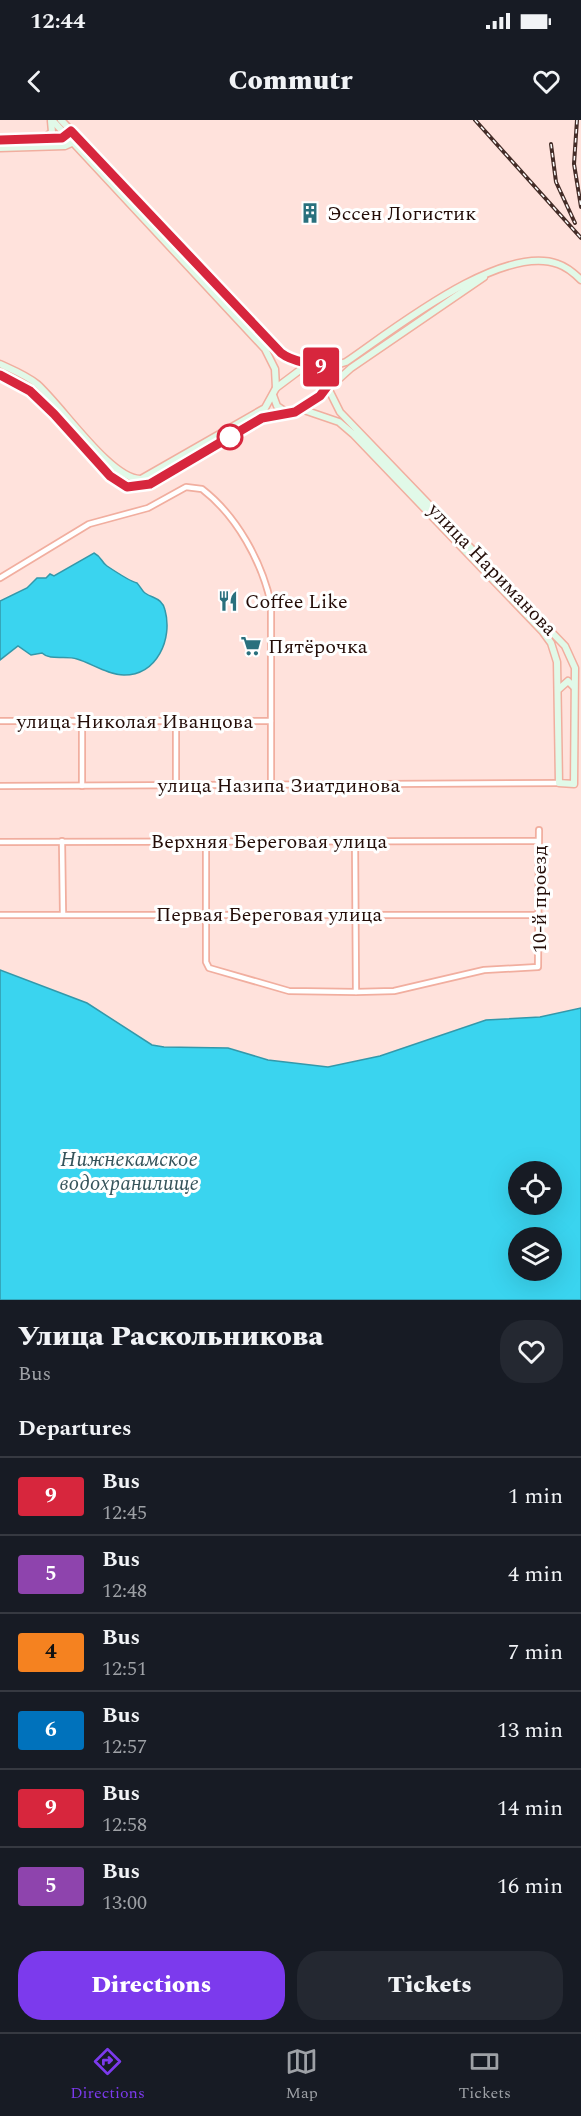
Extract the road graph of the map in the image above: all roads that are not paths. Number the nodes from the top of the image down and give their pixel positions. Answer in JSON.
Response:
{"nodes":[{"id":1,"x":52,"y":120,"type":"edge"},
{"id":2,"x":61,"y":120,"type":"edge"},
{"id":3,"x":69,"y":133,"type":"junction"},
{"id":4,"x":43,"y":139,"type":"junction"},
{"id":5,"x":0,"y":140,"type":"edge"},
{"id":6,"x":76,"y":140,"type":"junction"},
{"id":7,"x":0,"y":147,"type":"edge"},
{"id":8,"x":489,"y":273,"type":"junction"},
{"id":9,"x":581,"y":280,"type":"edge"},
{"id":10,"x":0,"y":364,"type":"edge"},
{"id":11,"x":314,"y":365,"type":"junction"},
{"id":12,"x":0,"y":375,"type":"edge"},
{"id":13,"x":328,"y":388,"type":"junction"},
{"id":14,"x":275,"y":391,"type":"junction"},
{"id":15,"x":301,"y":409,"type":"junction"},
{"id":16,"x":288,"y":412,"type":"junction"},
{"id":17,"x":0,"y":578,"type":"edge"},
{"id":18,"x":559,"y":689,"type":"junction"},
{"id":19,"x":575,"y":690,"type":"junction"},
{"id":20,"x":0,"y":721,"type":"edge"},
{"id":21,"x":82,"y":721,"type":"junction"},
{"id":22,"x":176,"y":721,"type":"junction"},
{"id":23,"x":271,"y":721,"type":"junction"},
{"id":24,"x":559,"y":783,"type":"junction"},
{"id":25,"x":271,"y":785,"type":"junction"},
{"id":26,"x":0,"y":786,"type":"edge"},
{"id":27,"x":82,"y":786,"type":"junction"},
{"id":28,"x":176,"y":786,"type":"junction"},
{"id":29,"x":538,"y":830,"type":"dead end"},
{"id":30,"x":62,"y":841,"type":"junction"},
{"id":31,"x":355,"y":841,"type":"junction"},
{"id":32,"x":538,"y":841,"type":"junction"},
{"id":33,"x":0,"y":842,"type":"edge"},
{"id":34,"x":206,"y":842,"type":"junction"},
{"id":35,"x":63,"y":914,"type":"junction"},
{"id":36,"x":205,"y":914,"type":"junction"},
{"id":37,"x":355,"y":914,"type":"junction"},
{"id":38,"x":0,"y":915,"type":"edge"},
{"id":39,"x":539,"y":915,"type":"junction"},
{"id":40,"x":356,"y":992,"type":"junction"}],
"edges":[{"from":1,"to":3,"type":"main road"},
{"from":1,"to":4,"type":"main road"},
{"from":2,"to":3,"type":"main road"},
{"from":3,"to":4,"type":"main road"},
{"from":3,"to":6,"type":"main road"},
{"from":4,"to":5,"type":"main road"},
{"from":6,"to":7,"type":"main road"},
{"from":6,"to":11,"type":"main road"},
{"from":6,"to":14,"type":"main road"},
{"from":8,"to":9,"type":"main road"},
{"from":8,"to":11,"type":"main road"},
{"from":8,"to":13,"type":"main road"},
{"from":10,"to":14,"type":"main road"},
{"from":11,"to":13,"type":"main road","name":"улица Нариманова"},
{"from":11,"to":14,"type":"main road"},
{"from":12,"to":16,"type":"main road"},
{"from":13,"to":15,"type":"main road"},
{"from":13,"to":19,"type":"main road","name":"улица Нариманова"},
{"from":14,"to":16,"type":"main road"},
{"from":15,"to":16,"type":"main road"},
{"from":15,"to":18,"type":"main road","name":"улица Нариманова"},
{"from":17,"to":23,"type":"street"},
{"from":18,"to":19,"type":"main road"},
{"from":18,"to":24,"type":"main road","name":"улица Нариманова"},
{"from":19,"to":24,"type":"main road","name":"улица Нариманова"},
{"from":20,"to":21,"type":"street","name":"улица Николая Иванцова"},
{"from":21,"to":22,"type":"street","name":"улица Николая Иванцова"},
{"from":21,"to":27,"type":"street"},
{"from":22,"to":23,"type":"street","name":"улица Николая Иванцова"},
{"from":22,"to":28,"type":"street"},
{"from":23,"to":25,"type":"street"},
{"from":24,"to":25,"type":"street","name":"улица Назипа Зиатдинова"},
{"from":25,"to":28,"type":"street","name":"улица Назипа Зиатдинова"},
{"from":26,"to":27,"type":"street","name":"улица Назипа Зиатдинова"},
{"from":27,"to":28,"type":"street","name":"улица Назипа Зиатдинова"},
{"from":29,"to":32,"type":"street","name":"10-й проезд"},
{"from":30,"to":33,"type":"street","name":"Верхняя Береговая улица"},
{"from":30,"to":34,"type":"street","name":"Верхняя Береговая улица"},
{"from":30,"to":35,"type":"street"},
{"from":31,"to":32,"type":"street","name":"Верхняя Береговая улица"},
{"from":31,"to":34,"type":"street","name":"Верхняя Береговая улица"},
{"from":31,"to":37,"type":"street"},
{"from":32,"to":39,"type":"street","name":"10-й проезд"},
{"from":34,"to":36,"type":"street"},
{"from":35,"to":36,"type":"street","name":"Первая Береговая улица"},
{"from":35,"to":38,"type":"street","name":"Первая Береговая улица"},
{"from":36,"to":37,"type":"street","name":"Первая Береговая улица"},
{"from":36,"to":40,"type":"street"},
{"from":37,"to":39,"type":"street","name":"Первая Береговая улица"},
{"from":37,"to":40,"type":"street"},
{"from":39,"to":40,"type":"street","name":"10-й проезд"}]}
